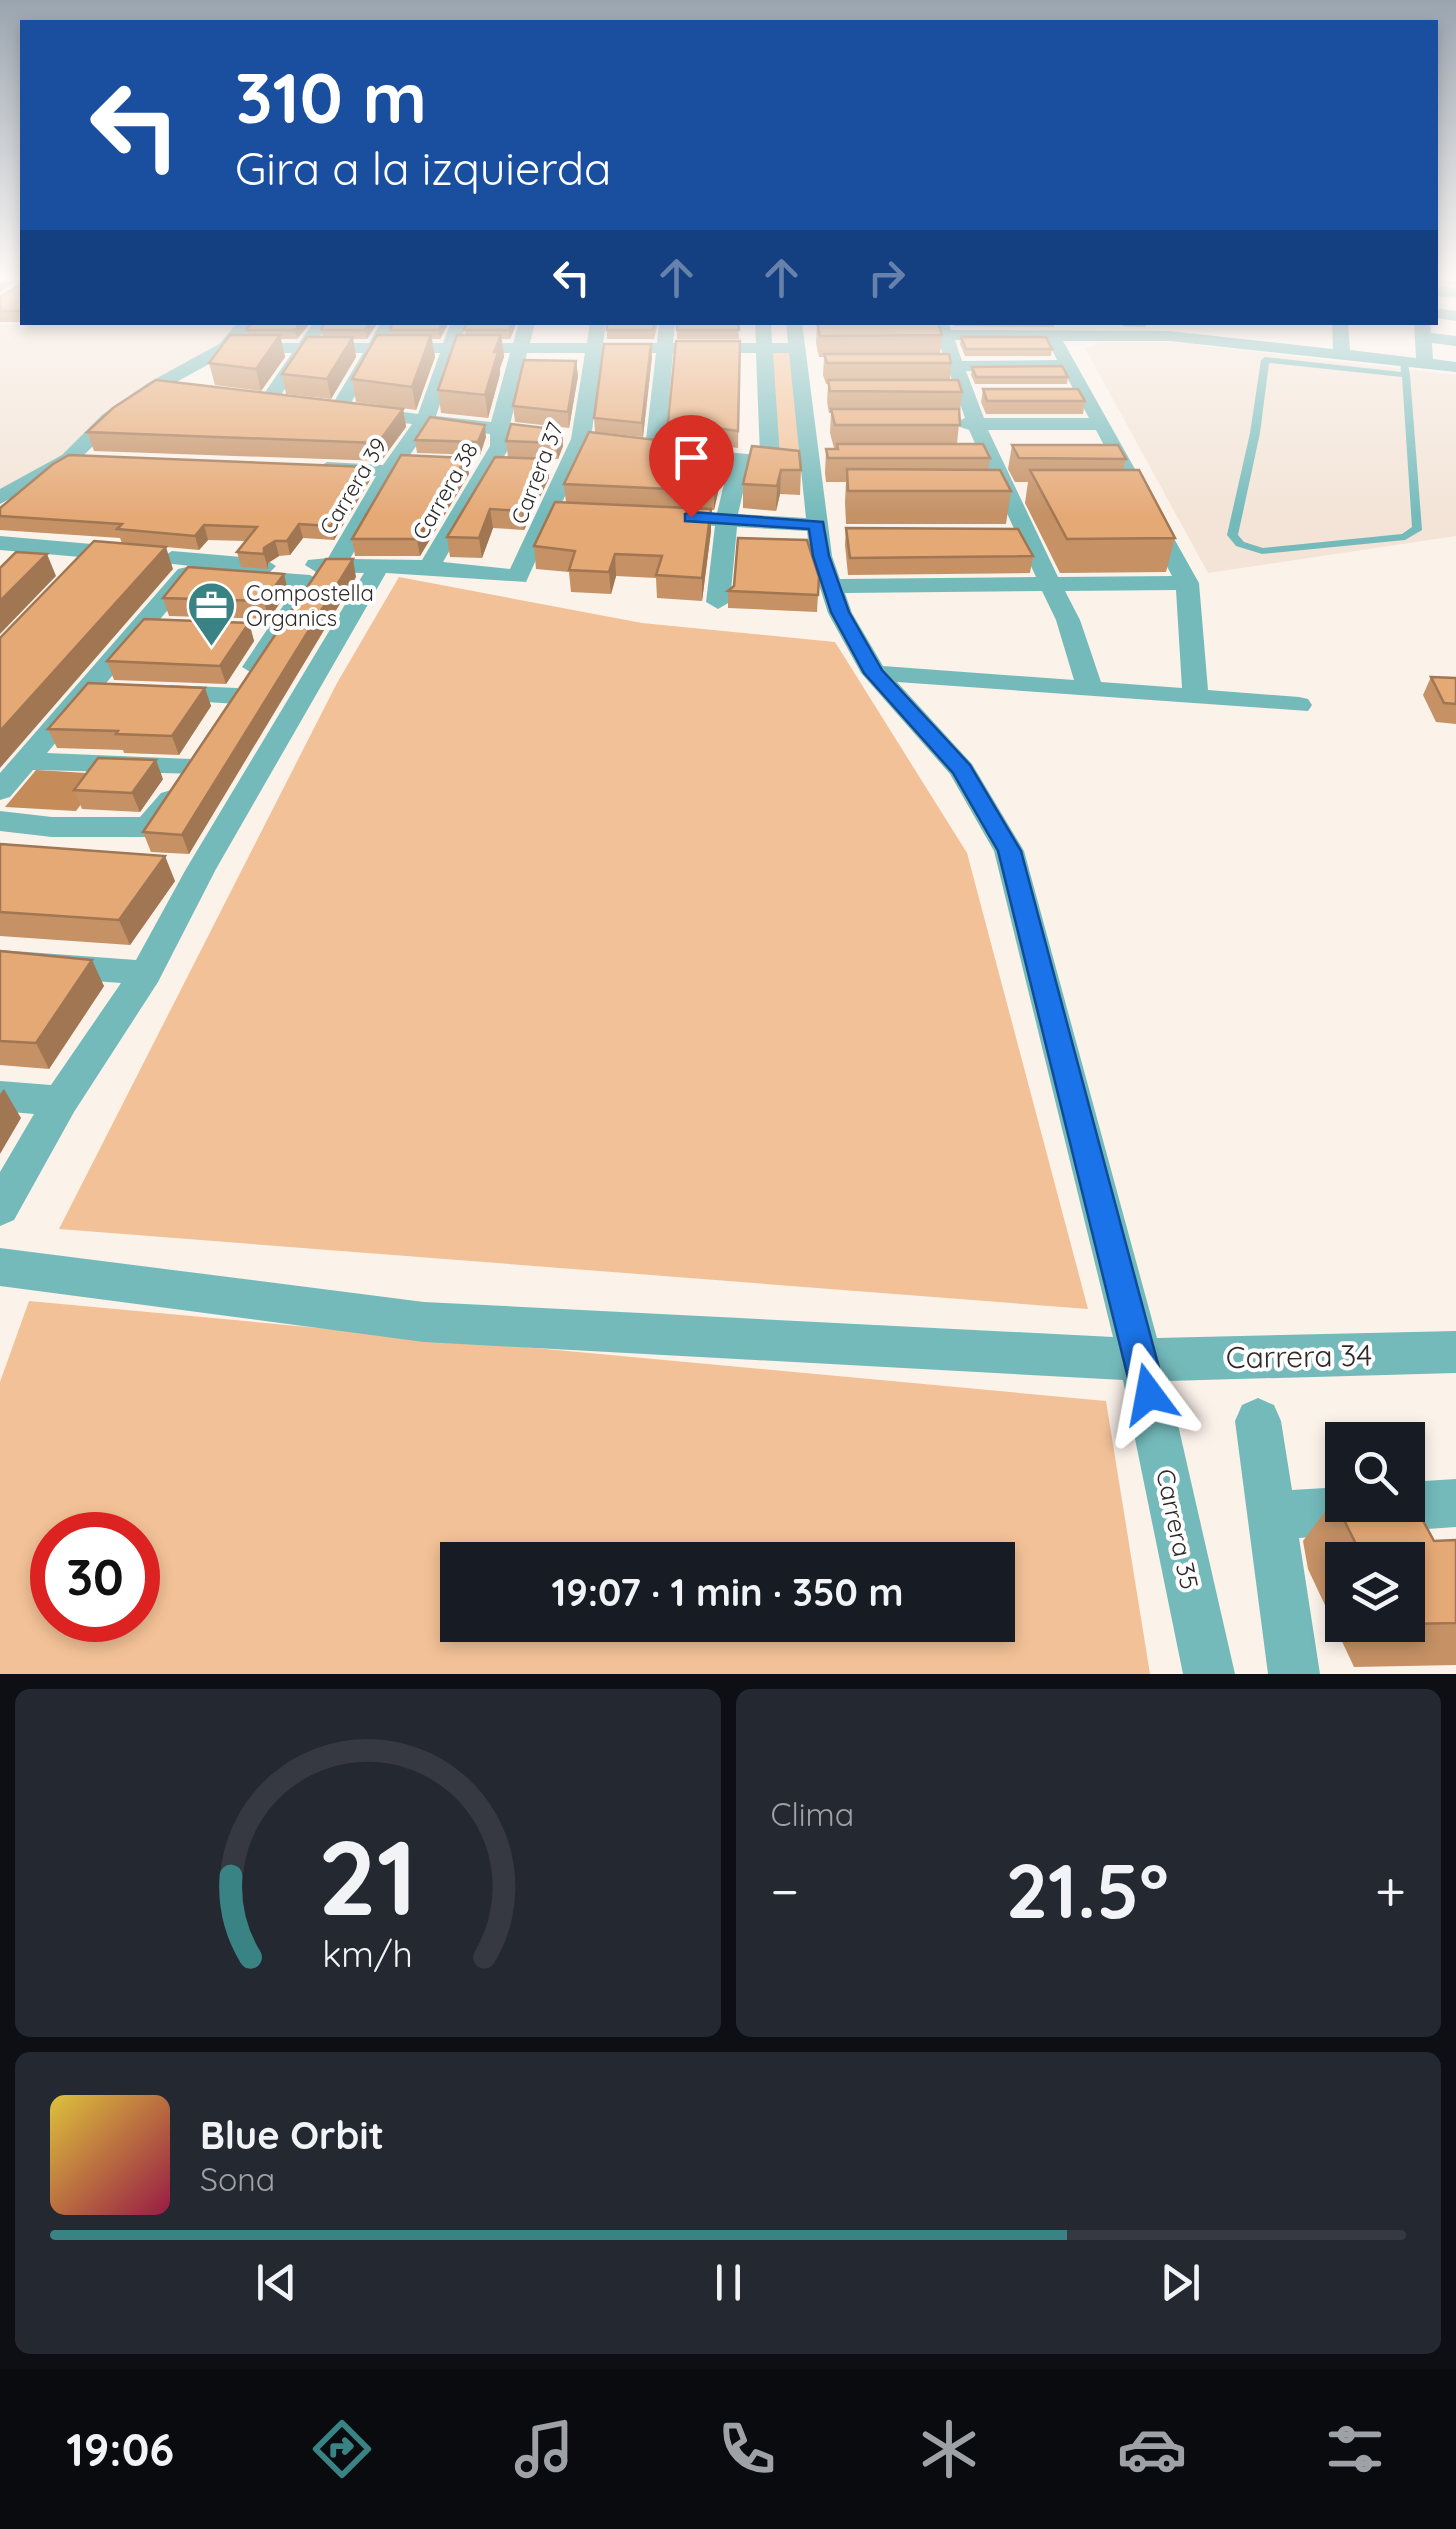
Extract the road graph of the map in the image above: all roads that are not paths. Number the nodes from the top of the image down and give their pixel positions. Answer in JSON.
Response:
{"nodes":[{"id":1,"x":205,"y":359,"type":"edge"},
{"id":2,"x":296,"y":359,"type":"edge"},
{"id":3,"x":367,"y":359,"type":"edge"},
{"id":4,"x":444,"y":359,"type":"edge"},
{"id":5,"x":516,"y":359,"type":"edge"},
{"id":6,"x":592,"y":359,"type":"edge"},
{"id":7,"x":662,"y":359,"type":"edge"},
{"id":8,"x":763,"y":359,"type":"edge"},
{"id":9,"x":953,"y":359,"type":"edge"},
{"id":10,"x":1066,"y":359,"type":"edge"},
{"id":11,"x":1365,"y":359,"type":"edge"},
{"id":12,"x":1425,"y":359,"type":"edge"},
{"id":13,"x":1425,"y":364,"type":"junction"},
{"id":14,"x":1069,"y":365,"type":"junction"},
{"id":15,"x":916,"y":366,"type":"edge"},
{"id":16,"x":955,"y":366,"type":"junction"},
{"id":17,"x":1405,"y":368,"type":"junction"},
{"id":18,"x":1456,"y":368,"type":"edge"},
{"id":19,"x":807,"y":370,"type":"edge"},
{"id":20,"x":154,"y":388,"type":"junction"},
{"id":21,"x":192,"y":392,"type":"edge"},
{"id":22,"x":268,"y":401,"type":"edge"},
{"id":23,"x":425,"y":420,"type":"junction"},
{"id":24,"x":938,"y":424,"type":"edge"},
{"id":25,"x":976,"y":424,"type":"junction"},
{"id":26,"x":1102,"y":424,"type":"junction"},
{"id":27,"x":499,"y":428,"type":"junction"},
{"id":28,"x":590,"y":440,"type":"junction"},
{"id":29,"x":69,"y":458,"type":"junction"},
{"id":30,"x":740,"y":458,"type":"junction"},
{"id":31,"x":107,"y":460,"type":"edge"},
{"id":32,"x":770,"y":462,"type":"junction"},
{"id":33,"x":399,"y":465,"type":"junction"},
{"id":34,"x":314,"y":468,"type":"edge"},
{"id":35,"x":821,"y":495,"type":"junction"},
{"id":36,"x":0,"y":498,"type":"edge"},
{"id":37,"x":648,"y":516,"type":"edge"},
{"id":38,"x":726,"y":518,"type":"junction"},
{"id":39,"x":0,"y":543,"type":"edge"},
{"id":40,"x":0,"y":556,"type":"edge"},
{"id":41,"x":335,"y":565,"type":"junction"},
{"id":42,"x":379,"y":566,"type":"junction"},
{"id":43,"x":430,"y":567,"type":"junction"},
{"id":44,"x":80,"y":570,"type":"edge"},
{"id":45,"x":1187,"y":583,"type":"junction"},
{"id":46,"x":1047,"y":584,"type":"junction"},
{"id":47,"x":832,"y":586,"type":"junction"},
{"id":48,"x":718,"y":602,"type":"dead end"},
{"id":49,"x":142,"y":626,"type":"junction"},
{"id":50,"x":180,"y":627,"type":"edge"},
{"id":51,"x":874,"y":673,"type":"junction"},
{"id":52,"x":1090,"y":689,"type":"junction"},
{"id":53,"x":86,"y":690,"type":"junction"},
{"id":54,"x":237,"y":696,"type":"junction"},
{"id":55,"x":1196,"y":698,"type":"junction"},
{"id":56,"x":1300,"y":705,"type":"dead end"},
{"id":57,"x":26,"y":761,"type":"junction"},
{"id":58,"x":191,"y":768,"type":"junction"},
{"id":59,"x":0,"y":791,"type":"edge"},
{"id":60,"x":0,"y":821,"type":"edge"},
{"id":61,"x":52,"y":827,"type":"junction"},
{"id":62,"x":30,"y":858,"type":"edge"},
{"id":63,"x":163,"y":866,"type":"edge"},
{"id":64,"x":201,"y":869,"type":"junction"},
{"id":65,"x":0,"y":962,"type":"edge"},
{"id":66,"x":146,"y":973,"type":"junction"},
{"id":67,"x":0,"y":1096,"type":"edge"},
{"id":68,"x":61,"y":1101,"type":"junction"},
{"id":69,"x":0,"y":1208,"type":"edge"},
{"id":70,"x":0,"y":1267,"type":"edge"},
{"id":71,"x":1456,"y":1352,"type":"edge"},
{"id":72,"x":1141,"y":1360,"type":"junction"},
{"id":73,"x":1258,"y":1421,"type":"dead end"},
{"id":74,"x":1456,"y":1503,"type":"edge"},
{"id":75,"x":1272,"y":1516,"type":"junction"},
{"id":76,"x":1209,"y":1674,"type":"edge"},
{"id":77,"x":1294,"y":1674,"type":"edge"}],
"edges":[{"from":1,"to":20,"type":"street"},
{"from":2,"to":22,"type":"street"},
{"from":3,"to":23,"type":"street"},
{"from":4,"to":23,"type":"street","name":"Carrera 39"},
{"from":5,"to":27,"type":"street","name":"Carrera 38"},
{"from":6,"to":28,"type":"street","name":"Carrera 37"},
{"from":7,"to":30,"type":"street"},
{"from":8,"to":32,"type":"street"},
{"from":9,"to":16,"type":"street"},
{"from":10,"to":14,"type":"street"},
{"from":11,"to":17,"type":"street"},
{"from":12,"to":13,"type":"street"},
{"from":13,"to":17,"type":"street"},
{"from":13,"to":18,"type":"street"},
{"from":14,"to":16,"type":"street"},
{"from":14,"to":26,"type":"street"},
{"from":15,"to":16,"type":"street"},
{"from":16,"to":25,"type":"street"},
{"from":17,"to":17,"type":"lane"},
{"from":19,"to":35,"type":"street","name":"Carrera 35"},
{"from":20,"to":21,"type":"street"},
{"from":20,"to":29,"type":"street"},
{"from":23,"to":27,"type":"street"},
{"from":23,"to":33,"type":"street","name":"Carrera 39"},
{"from":24,"to":25,"type":"street"},
{"from":25,"to":26,"type":"street"},
{"from":25,"to":46,"type":"street"},
{"from":26,"to":45,"type":"street"},
{"from":27,"to":28,"type":"street"},
{"from":27,"to":43,"type":"street","name":"Carrera 38"},
{"from":28,"to":43,"type":"street","name":"Carrera 37"},
{"from":29,"to":31,"type":"street"},
{"from":29,"to":36,"type":"street"},
{"from":30,"to":32,"type":"street"},
{"from":30,"to":38,"type":"street"},
{"from":32,"to":35,"type":"street"},
{"from":33,"to":34,"type":"street"},
{"from":33,"to":41,"type":"street","name":"Carrera 39"},
{"from":35,"to":38,"type":"street"},
{"from":35,"to":47,"type":"street","name":"Carrera 35"},
{"from":37,"to":38,"type":"street"},
{"from":38,"to":48,"type":"street"},
{"from":39,"to":41,"type":"street"},
{"from":40,"to":44,"type":"street"},
{"from":41,"to":42,"type":"street"},
{"from":42,"to":43,"type":"street"},
{"from":42,"to":64,"type":"street"},
{"from":45,"to":46,"type":"street"},
{"from":45,"to":55,"type":"street"},
{"from":46,"to":47,"type":"street"},
{"from":46,"to":52,"type":"street"},
{"from":47,"to":51,"type":"street","name":"Carrera 35"},
{"from":49,"to":50,"type":"street"},
{"from":49,"to":53,"type":"street"},
{"from":49,"to":54,"type":"street"},
{"from":51,"to":52,"type":"street"},
{"from":51,"to":72,"type":"street","name":"Carrera 35"},
{"from":52,"to":55,"type":"street"},
{"from":53,"to":54,"type":"street"},
{"from":53,"to":57,"type":"street"},
{"from":54,"to":58,"type":"street"},
{"from":55,"to":56,"type":"street"},
{"from":57,"to":58,"type":"street"},
{"from":57,"to":59,"type":"street"},
{"from":58,"to":61,"type":"street"},
{"from":60,"to":61,"type":"street"},
{"from":61,"to":62,"type":"street"},
{"from":63,"to":64,"type":"street"},
{"from":64,"to":66,"type":"street"},
{"from":65,"to":66,"type":"street"},
{"from":66,"to":68,"type":"street"},
{"from":67,"to":68,"type":"street"},
{"from":68,"to":69,"type":"street"},
{"from":70,"to":72,"type":"street","name":"Carrera 34"},
{"from":71,"to":72,"type":"street","name":"Carrera 34"},
{"from":72,"to":76,"type":"street","name":"Carrera 35"},
{"from":73,"to":75,"type":"street"},
{"from":74,"to":75,"type":"street"},
{"from":75,"to":77,"type":"street"}]}
